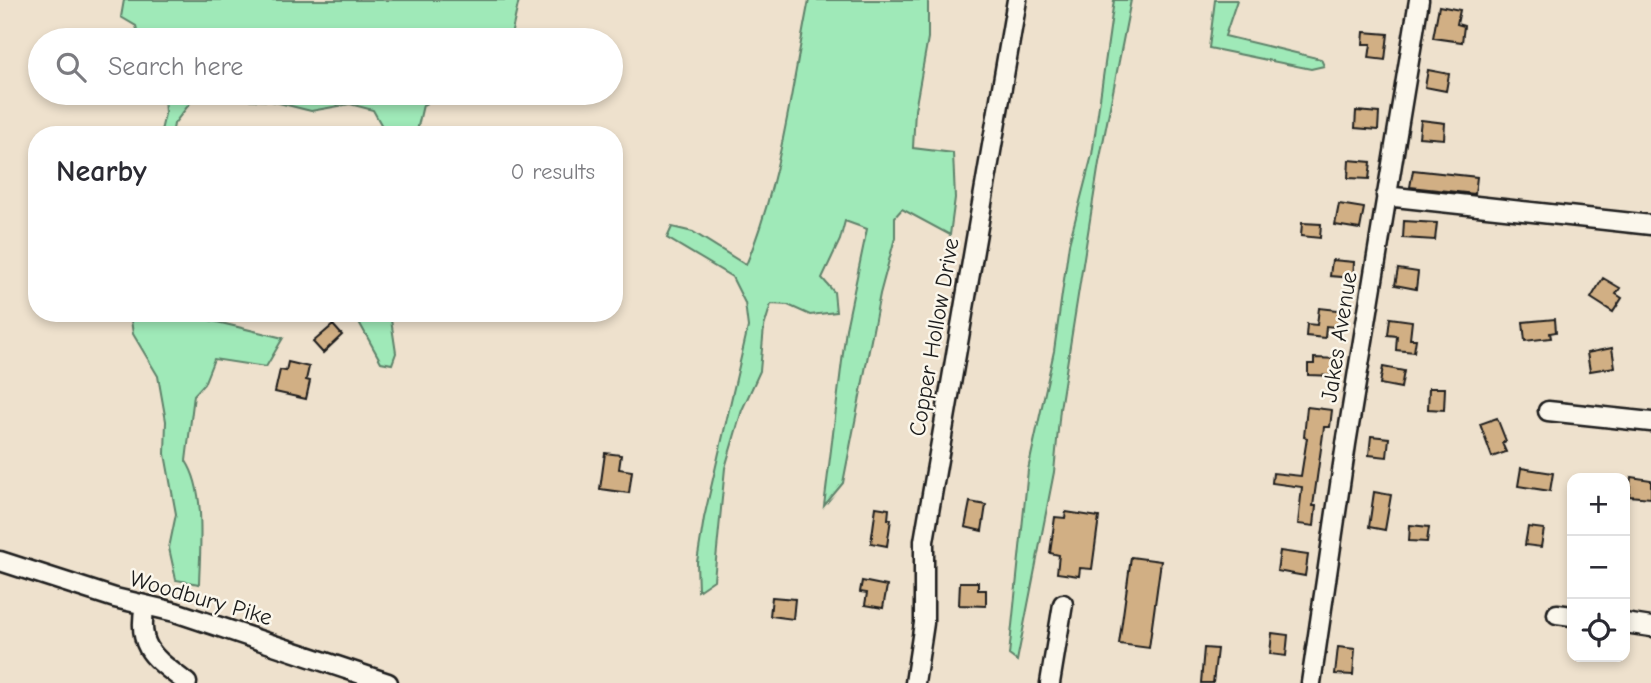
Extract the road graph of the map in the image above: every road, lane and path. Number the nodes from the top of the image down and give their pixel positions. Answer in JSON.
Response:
{"nodes":[{"id":1,"x":1017,"y":0,"type":"edge"},
{"id":2,"x":1419,"y":0,"type":"edge"},
{"id":3,"x":1386,"y":196,"type":"junction"},
{"id":4,"x":1651,"y":225,"type":"edge"},
{"id":5,"x":1548,"y":411,"type":"dead end"},
{"id":6,"x":1651,"y":422,"type":"edge"},
{"id":7,"x":0,"y":561,"type":"edge"},
{"id":8,"x":1063,"y":604,"type":"dead end"},
{"id":9,"x":145,"y":605,"type":"junction"},
{"id":10,"x":1630,"y":624,"type":"edge"},
{"id":11,"x":1651,"y":626,"type":"edge"},
{"id":12,"x":187,"y":683,"type":"edge"},
{"id":13,"x":388,"y":683,"type":"edge"},
{"id":14,"x":915,"y":683,"type":"edge"},
{"id":15,"x":1050,"y":683,"type":"edge"},
{"id":16,"x":1311,"y":683,"type":"edge"}],
"edges":[{"from":1,"to":14,"type":"street","name":"Copper Hollow Drive"},
{"from":2,"to":3,"type":"street","name":"Jakes Avenue"},
{"from":3,"to":4,"type":"street"},
{"from":3,"to":16,"type":"street","name":"Jakes Avenue"},
{"from":5,"to":6,"type":"street"},
{"from":7,"to":9,"type":"street","name":"Woodbury Pike"},
{"from":8,"to":15,"type":"street"},
{"from":9,"to":12,"type":"street"},
{"from":9,"to":13,"type":"street","name":"Woodbury Pike"},
{"from":10,"to":11,"type":"street"}]}
